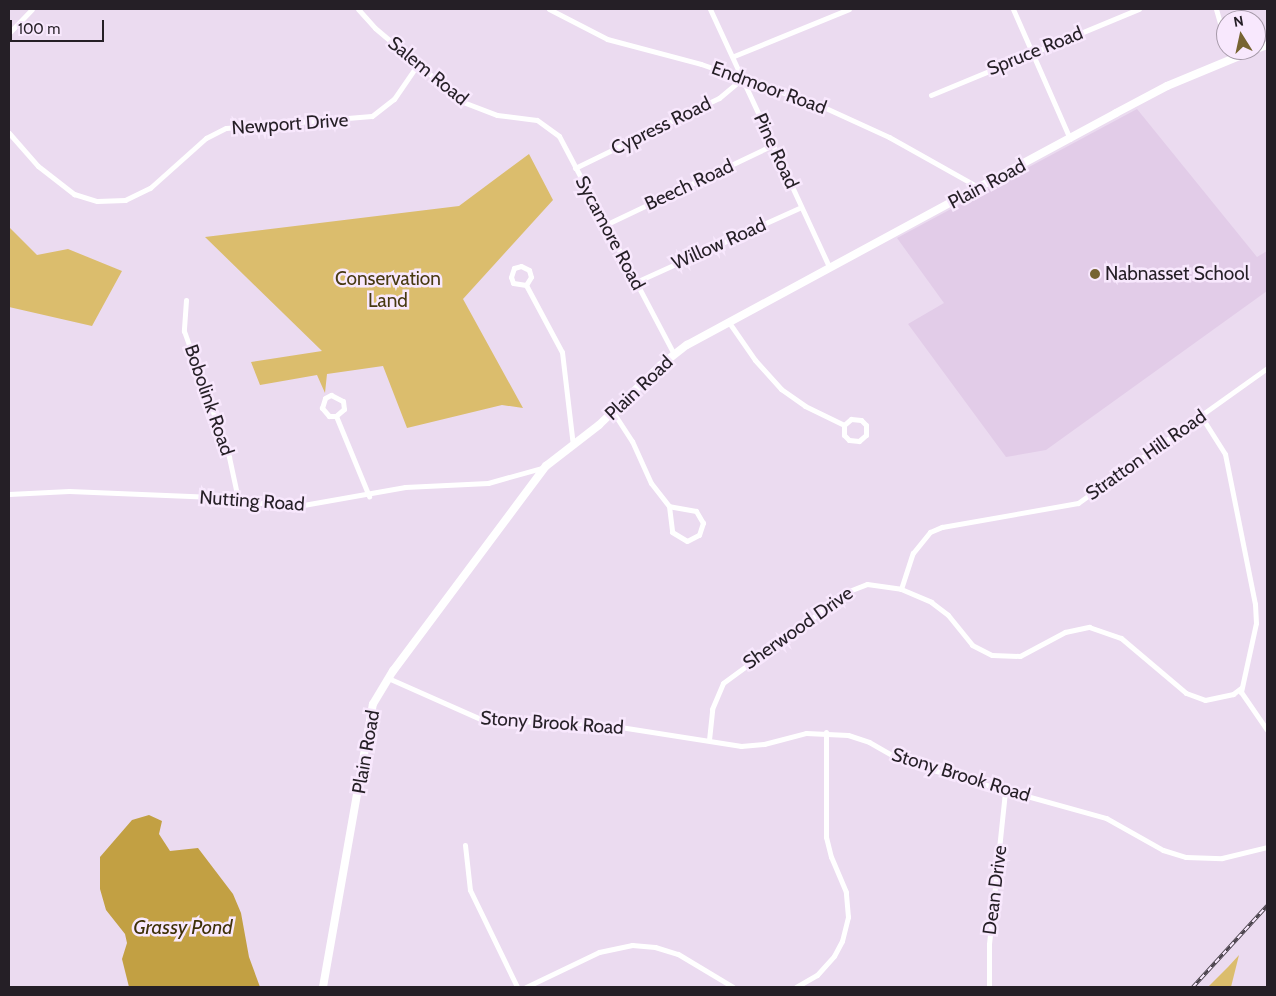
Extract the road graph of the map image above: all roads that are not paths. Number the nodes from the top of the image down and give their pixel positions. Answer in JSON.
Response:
{"nodes":[{"id":1,"x":32,"y":9,"type":"edge"},
{"id":2,"x":358,"y":9,"type":"edge"},
{"id":3,"x":549,"y":9,"type":"edge"},
{"id":4,"x":710,"y":9,"type":"edge"},
{"id":5,"x":849,"y":9,"type":"edge"},
{"id":6,"x":1013,"y":9,"type":"edge"},
{"id":7,"x":1140,"y":9,"type":"edge"},
{"id":8,"x":9,"y":33,"type":"edge"},
{"id":9,"x":1031,"y":53,"type":"junction"},
{"id":10,"x":734,"y":56,"type":"junction"},
{"id":11,"x":1230,"y":60,"type":"edge"},
{"id":12,"x":418,"y":64,"type":"junction"},
{"id":13,"x":743,"y":78,"type":"junction"},
{"id":14,"x":931,"y":95,"type":"dead end"},
{"id":15,"x":537,"y":120,"type":"joint"},
{"id":16,"x":9,"y":132,"type":"edge"},
{"id":17,"x":1070,"y":139,"type":"junction"},
{"id":18,"x":773,"y":145,"type":"junction"},
{"id":19,"x":575,"y":168,"type":"junction"},
{"id":20,"x":980,"y":188,"type":"junction"},
{"id":21,"x":802,"y":206,"type":"junction"},
{"id":22,"x":605,"y":225,"type":"junction"},
{"id":23,"x":829,"y":266,"type":"junction"},
{"id":24,"x":636,"y":282,"type":"junction"},
{"id":25,"x":526,"y":285,"type":"junction"},
{"id":26,"x":186,"y":300,"type":"dead end"},
{"id":27,"x":728,"y":321,"type":"junction"},
{"id":28,"x":674,"y":354,"type":"junction"},
{"id":29,"x":1267,"y":368,"type":"edge"},
{"id":30,"x":613,"y":412,"type":"junction"},
{"id":31,"x":336,"y":416,"type":"junction"},
{"id":32,"x":1201,"y":416,"type":"junction"},
{"id":33,"x":844,"y":425,"type":"junction"},
{"id":34,"x":573,"y":445,"type":"junction"},
{"id":35,"x":546,"y":466,"type":"junction"},
{"id":36,"x":523,"y":474,"type":"junction"},
{"id":37,"x":533,"y":483,"type":"junction"},
{"id":38,"x":9,"y":494,"type":"edge"},
{"id":39,"x":369,"y":496,"type":"junction"},
{"id":40,"x":238,"y":499,"type":"junction"},
{"id":41,"x":669,"y":506,"type":"junction"},
{"id":42,"x":901,"y":589,"type":"junction"},
{"id":43,"x":388,"y":678,"type":"junction"},
{"id":44,"x":1240,"y":688,"type":"junction"},
{"id":45,"x":1267,"y":730,"type":"edge"},
{"id":46,"x":826,"y":732,"type":"junction"},
{"id":47,"x":709,"y":740,"type":"junction"},
{"id":48,"x":1005,"y":792,"type":"junction"},
{"id":49,"x":465,"y":845,"type":"dead end"},
{"id":50,"x":1267,"y":847,"type":"edge"},
{"id":51,"x":323,"y":987,"type":"edge"},
{"id":52,"x":517,"y":987,"type":"edge"},
{"id":53,"x":526,"y":987,"type":"edge"},
{"id":54,"x":733,"y":987,"type":"edge"},
{"id":55,"x":796,"y":987,"type":"edge"},
{"id":56,"x":989,"y":987,"type":"edge"}],
"edges":[{"from":1,"to":8,"type":"street"},
{"from":2,"to":12,"type":"street","name":"Salem Road"},
{"from":3,"to":13,"type":"street","name":"Endmoor Road"},
{"from":4,"to":10,"type":"street","name":"Pine Road"},
{"from":5,"to":10,"type":"street"},
{"from":6,"to":9,"type":"street"},
{"from":7,"to":9,"type":"street","name":"Spruce Road"},
{"from":9,"to":14,"type":"street","name":"Spruce Road"},
{"from":9,"to":17,"type":"street"},
{"from":10,"to":13,"type":"street","name":"Pine Road"},
{"from":11,"to":17,"type":"main road","name":"Plain Road"},
{"from":12,"to":15,"type":"street","name":"Salem Road"},
{"from":12,"to":16,"type":"street","name":"Newport Drive"},
{"from":13,"to":18,"type":"street","name":"Pine Road"},
{"from":13,"to":19,"type":"street","name":"Cypress Road"},
{"from":13,"to":20,"type":"street","name":"Endmoor Road"},
{"from":15,"to":19,"type":"street","name":"Sycamore Road"},
{"from":17,"to":20,"type":"main road","name":"Plain Road"},
{"from":18,"to":21,"type":"street","name":"Pine Road"},
{"from":18,"to":22,"type":"street","name":"Beech Road"},
{"from":19,"to":22,"type":"street","name":"Sycamore Road"},
{"from":20,"to":23,"type":"main road","name":"Plain Road"},
{"from":21,"to":23,"type":"street","name":"Pine Road"},
{"from":21,"to":24,"type":"street","name":"Willow Road"},
{"from":22,"to":24,"type":"street","name":"Sycamore Road"},
{"from":23,"to":27,"type":"main road","name":"Plain Road"},
{"from":24,"to":28,"type":"street","name":"Sycamore Road"},
{"from":25,"to":25,"type":"street"},
{"from":25,"to":34,"type":"street"},
{"from":26,"to":40,"type":"street","name":"Bobolink Road"},
{"from":27,"to":28,"type":"main road","name":"Plain Road"},
{"from":27,"to":33,"type":"street"},
{"from":28,"to":30,"type":"main road","name":"Plain Road"},
{"from":29,"to":32,"type":"street","name":"Stratton Hill Road"},
{"from":30,"to":34,"type":"main road","name":"Plain Road"},
{"from":30,"to":41,"type":"street"},
{"from":31,"to":31,"type":"street"},
{"from":31,"to":39,"type":"street"},
{"from":32,"to":42,"type":"street","name":"Stratton Hill Road"},
{"from":32,"to":44,"type":"street"},
{"from":33,"to":33,"type":"street"},
{"from":34,"to":35,"type":"main road","name":"Plain Road"},
{"from":35,"to":36,"type":"street","name":"Nutting Road"},
{"from":35,"to":37,"type":"main road","name":"Plain Road"},
{"from":36,"to":37,"type":"street"},
{"from":36,"to":39,"type":"street","name":"Nutting Road"},
{"from":37,"to":43,"type":"main road","name":"Plain Road"},
{"from":38,"to":40,"type":"street","name":"Nutting Road"},
{"from":39,"to":40,"type":"street","name":"Nutting Road"},
{"from":41,"to":41,"type":"street"},
{"from":42,"to":44,"type":"street","name":"Sherwood Drive"},
{"from":42,"to":47,"type":"street","name":"Sherwood Drive"},
{"from":43,"to":47,"type":"street","name":"Stony Brook Road"},
{"from":43,"to":51,"type":"main road","name":"Plain Road"},
{"from":44,"to":45,"type":"street"},
{"from":46,"to":47,"type":"street","name":"Stony Brook Road"},
{"from":46,"to":48,"type":"street","name":"Stony Brook Road"},
{"from":46,"to":55,"type":"street"},
{"from":48,"to":50,"type":"street","name":"Stony Brook Road"},
{"from":48,"to":56,"type":"street","name":"Dean Drive"},
{"from":49,"to":52,"type":"street"},
{"from":53,"to":54,"type":"street"}]}
